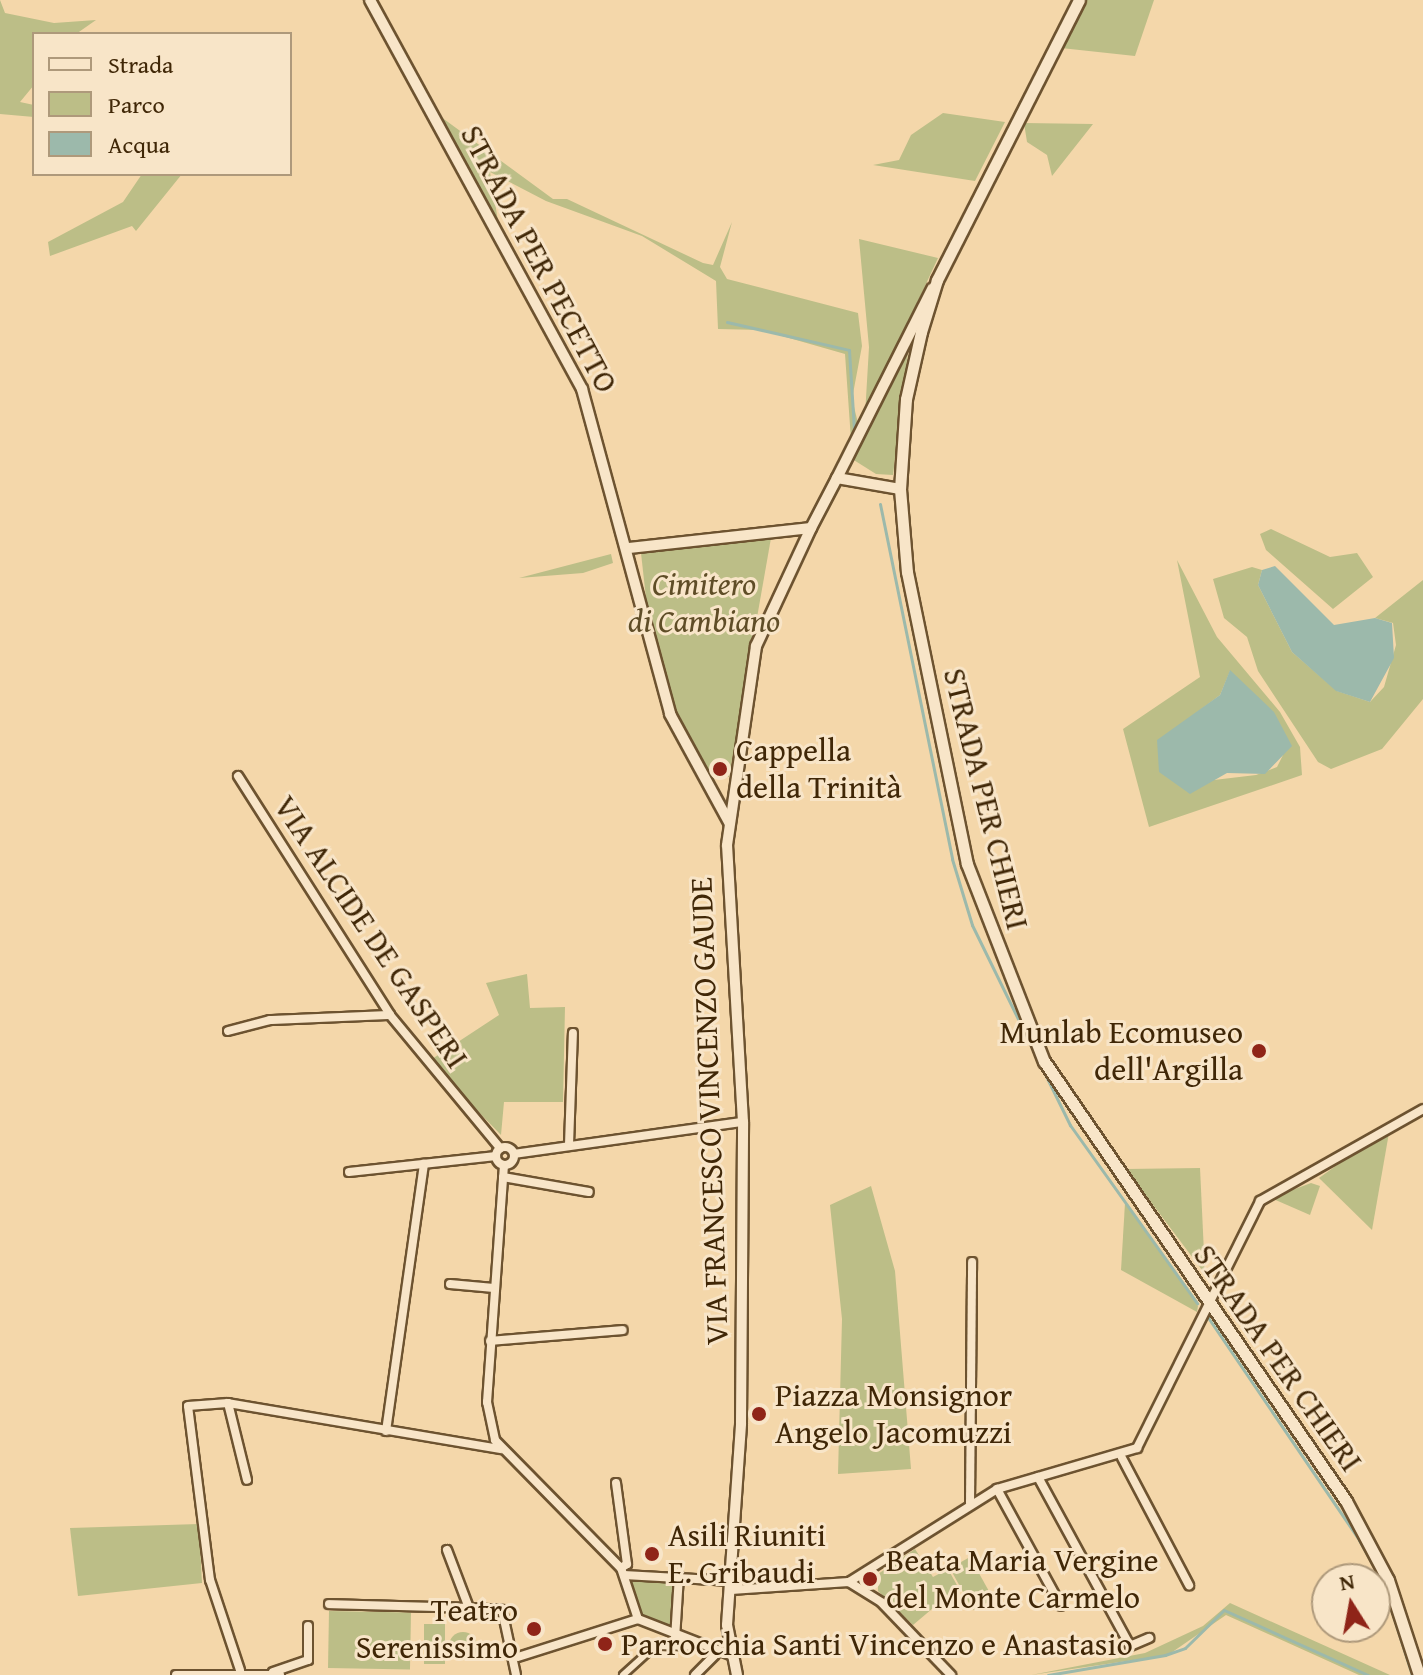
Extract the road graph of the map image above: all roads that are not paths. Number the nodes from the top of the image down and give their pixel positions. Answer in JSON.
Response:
{"nodes":[{"id":1,"x":370,"y":0,"type":"edge"},
{"id":2,"x":1079,"y":0,"type":"edge"},
{"id":3,"x":937,"y":280,"type":"junction"},
{"id":4,"x":837,"y":478,"type":"junction"},
{"id":5,"x":900,"y":489,"type":"junction"},
{"id":6,"x":811,"y":528,"type":"junction"},
{"id":7,"x":629,"y":548,"type":"junction"},
{"id":8,"x":238,"y":776,"type":"dead end"},
{"id":9,"x":729,"y":822,"type":"junction"},
{"id":10,"x":390,"y":1015,"type":"junction"},
{"id":11,"x":228,"y":1031,"type":"dead end"},
{"id":12,"x":573,"y":1033,"type":"dead end"},
{"id":13,"x":1423,"y":1109,"type":"edge"},
{"id":14,"x":743,"y":1122,"type":"junction"},
{"id":15,"x":569,"y":1145,"type":"junction"},
{"id":16,"x":498,"y":1152,"type":"junction"},
{"id":17,"x":514,"y":1154,"type":"junction"},
{"id":18,"x":424,"y":1164,"type":"junction"},
{"id":19,"x":504,"y":1165,"type":"junction"},
{"id":20,"x":349,"y":1172,"type":"dead end"},
{"id":21,"x":503,"y":1177,"type":"junction"},
{"id":22,"x":589,"y":1192,"type":"dead end"},
{"id":23,"x":972,"y":1262,"type":"dead end"},
{"id":24,"x":450,"y":1284,"type":"dead end"},
{"id":25,"x":494,"y":1288,"type":"junction"},
{"id":26,"x":1207,"y":1303,"type":"junction"},
{"id":27,"x":623,"y":1330,"type":"dead end"},
{"id":28,"x":490,"y":1341,"type":"junction"},
{"id":29,"x":228,"y":1403,"type":"junction"},
{"id":30,"x":386,"y":1431,"type":"junction"},
{"id":31,"x":501,"y":1449,"type":"junction"},
{"id":32,"x":1122,"y":1458,"type":"junction"},
{"id":33,"x":1038,"y":1477,"type":"junction"},
{"id":34,"x":247,"y":1480,"type":"dead end"},
{"id":35,"x":616,"y":1483,"type":"dead end"},
{"id":36,"x":997,"y":1489,"type":"junction"},
{"id":37,"x":970,"y":1503,"type":"junction"},
{"id":38,"x":447,"y":1550,"type":"dead end"},
{"id":39,"x":622,"y":1571,"type":"junction"},
{"id":40,"x":679,"y":1576,"type":"junction"},
{"id":41,"x":849,"y":1582,"type":"junction"},
{"id":42,"x":1189,"y":1585,"type":"dead end"},
{"id":43,"x":731,"y":1586,"type":"junction"},
{"id":44,"x":329,"y":1604,"type":"dead end"},
{"id":45,"x":1061,"y":1606,"type":"dead end"},
{"id":46,"x":469,"y":1608,"type":"junction"},
{"id":47,"x":638,"y":1619,"type":"junction"},
{"id":48,"x":308,"y":1626,"type":"dead end"},
{"id":49,"x":1149,"y":1638,"type":"dead end"},
{"id":50,"x":675,"y":1639,"type":"junction"},
{"id":51,"x":695,"y":1647,"type":"junction"},
{"id":52,"x":715,"y":1655,"type":"junction"},
{"id":53,"x":733,"y":1656,"type":"junction"},
{"id":54,"x":518,"y":1657,"type":"junction"},
{"id":55,"x":240,"y":1670,"type":"junction"},
{"id":56,"x":277,"y":1673,"type":"edge"},
{"id":57,"x":176,"y":1675,"type":"edge"},
{"id":58,"x":516,"y":1675,"type":"edge"},
{"id":59,"x":623,"y":1675,"type":"edge"},
{"id":60,"x":695,"y":1675,"type":"edge"},
{"id":61,"x":737,"y":1675,"type":"edge"},
{"id":62,"x":951,"y":1675,"type":"edge"},
{"id":63,"x":1419,"y":1675,"type":"edge"}],
"edges":[{"from":1,"to":7,"type":"street","name":"STRADA PER PECETTO"},
{"from":2,"to":3,"type":"main road","name":"STRADA PER CHIERI"},
{"from":3,"to":4,"type":"street"},
{"from":3,"to":5,"type":"main road","name":"STRADA PER CHIERI"},
{"from":4,"to":5,"type":"street"},
{"from":4,"to":6,"type":"street"},
{"from":5,"to":26,"type":"main road","name":"STRADA PER CHIERI"},
{"from":6,"to":7,"type":"street"},
{"from":6,"to":9,"type":"street"},
{"from":7,"to":9,"type":"street","name":"STRADA PER PECETTO"},
{"from":8,"to":10,"type":"street","name":"VIA ALCIDE DE GASPERI"},
{"from":9,"to":14,"type":"street","name":"VIA FRANCESCO VINCENZO GAUDE"},
{"from":10,"to":11,"type":"street"},
{"from":10,"to":16,"type":"street","name":"VIA ALCIDE DE GASPERI"},
{"from":12,"to":15,"type":"street"},
{"from":13,"to":26,"type":"street"},
{"from":14,"to":15,"type":"street"},
{"from":14,"to":43,"type":"street","name":"VIA FRANCESCO VINCENZO GAUDE"},
{"from":15,"to":17,"type":"street"},
{"from":16,"to":17,"type":"street"},
{"from":16,"to":18,"type":"street"},
{"from":16,"to":19,"type":"street","name":"VIA ALCIDE DE GASPERI"},
{"from":17,"to":19,"type":"street"},
{"from":18,"to":20,"type":"street"},
{"from":18,"to":30,"type":"street"},
{"from":19,"to":21,"type":"street"},
{"from":21,"to":22,"type":"street"},
{"from":21,"to":25,"type":"street"},
{"from":23,"to":37,"type":"street"},
{"from":24,"to":25,"type":"street"},
{"from":25,"to":28,"type":"street"},
{"from":26,"to":32,"type":"street"},
{"from":26,"to":63,"type":"main road","name":"STRADA PER CHIERI"},
{"from":27,"to":28,"type":"street"},
{"from":28,"to":31,"type":"street"},
{"from":29,"to":30,"type":"street"},
{"from":29,"to":34,"type":"street"},
{"from":29,"to":55,"type":"street"},
{"from":30,"to":31,"type":"street"},
{"from":31,"to":39,"type":"street"},
{"from":32,"to":33,"type":"street"},
{"from":32,"to":42,"type":"street"},
{"from":33,"to":36,"type":"street"},
{"from":33,"to":49,"type":"street"},
{"from":35,"to":39,"type":"street"},
{"from":36,"to":37,"type":"street"},
{"from":36,"to":45,"type":"street"},
{"from":37,"to":41,"type":"street"},
{"from":38,"to":46,"type":"street"},
{"from":39,"to":40,"type":"street"},
{"from":39,"to":47,"type":"street"},
{"from":40,"to":43,"type":"street"},
{"from":40,"to":50,"type":"street"},
{"from":41,"to":43,"type":"street"},
{"from":41,"to":62,"type":"street"},
{"from":43,"to":53,"type":"street","name":"VIA FRANCESCO VINCENZO GAUDE"},
{"from":44,"to":46,"type":"street"},
{"from":46,"to":54,"type":"street"},
{"from":47,"to":50,"type":"street"},
{"from":47,"to":54,"type":"street"},
{"from":48,"to":56,"type":"street"},
{"from":50,"to":51,"type":"street"},
{"from":51,"to":52,"type":"street"},
{"from":51,"to":59,"type":"street"},
{"from":52,"to":53,"type":"street"},
{"from":52,"to":60,"type":"street"},
{"from":53,"to":61,"type":"street","name":"VIA FRANCESCO VINCENZO GAUDE"},
{"from":54,"to":58,"type":"street"},
{"from":55,"to":56,"type":"street"},
{"from":55,"to":57,"type":"street"}]}
